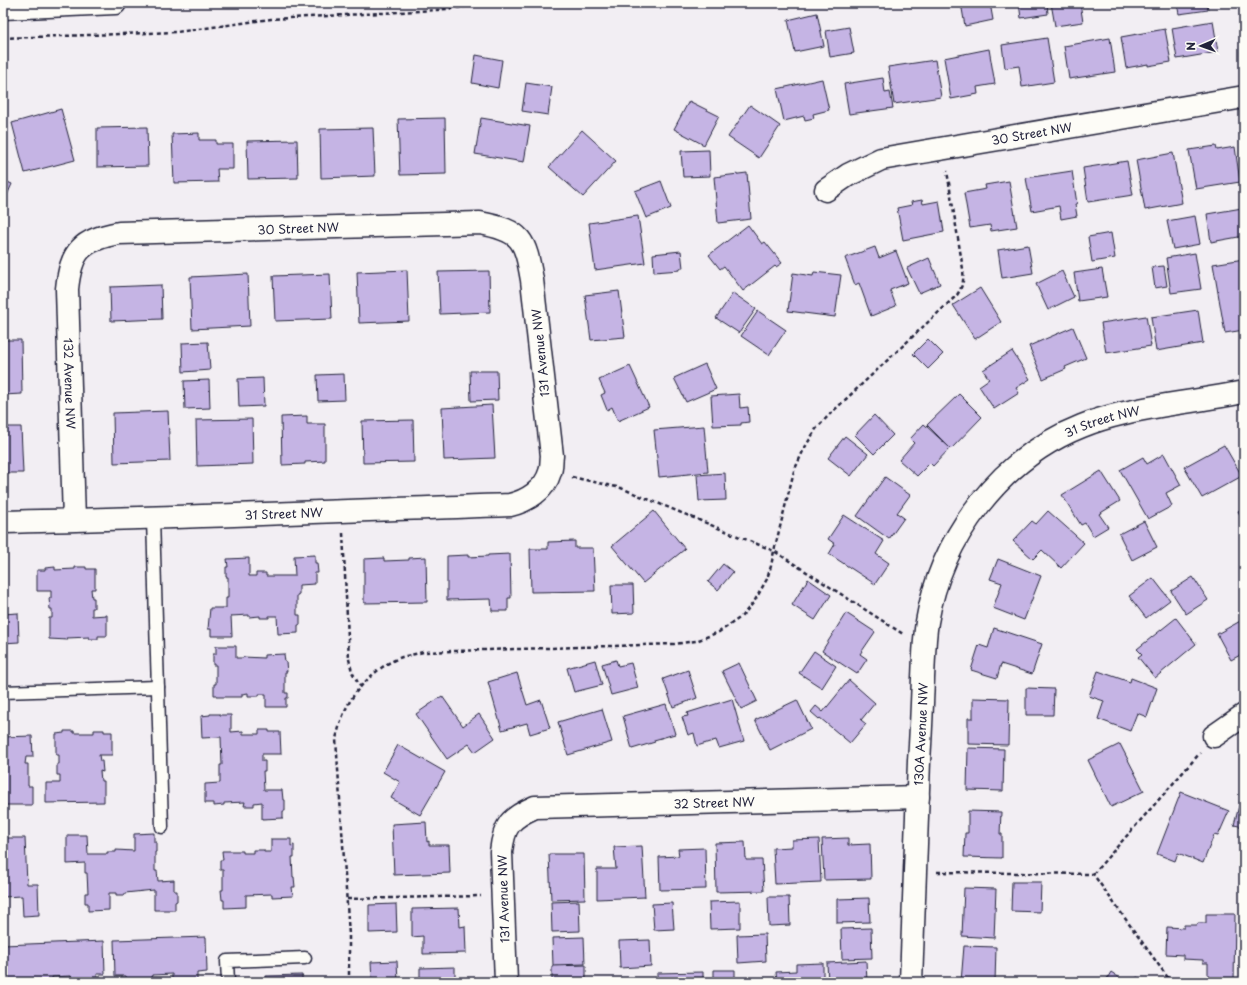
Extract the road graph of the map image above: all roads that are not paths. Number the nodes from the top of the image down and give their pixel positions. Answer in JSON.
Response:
{"nodes":[{"id":1,"x":115,"y":3,"type":"edge"},
{"id":2,"x":3,"y":8,"type":"edge"},
{"id":3,"x":1244,"y":97,"type":"edge"},
{"id":4,"x":826,"y":190,"type":"dead end"},
{"id":5,"x":518,"y":236,"type":"joint"},
{"id":6,"x":80,"y":249,"type":"joint"},
{"id":7,"x":1244,"y":392,"type":"edge"},
{"id":8,"x":550,"y":472,"type":"joint"},
{"id":9,"x":982,"y":499,"type":"joint"},
{"id":10,"x":153,"y":518,"type":"junction"},
{"id":11,"x":74,"y":520,"type":"junction"},
{"id":12,"x":3,"y":522,"type":"edge"},
{"id":13,"x":158,"y":687,"type":"junction"},
{"id":14,"x":3,"y":692,"type":"edge"},
{"id":15,"x":1244,"y":715,"type":"edge"},
{"id":16,"x":1214,"y":736,"type":"road end"},
{"id":17,"x":918,"y":797,"type":"junction"},
{"id":18,"x":513,"y":819,"type":"joint"},
{"id":19,"x":162,"y":827,"type":"dead end"},
{"id":20,"x":305,"y":958,"type":"dead end"},
{"id":21,"x":228,"y":982,"type":"edge"},
{"id":22,"x":506,"y":982,"type":"edge"},
{"id":23,"x":911,"y":982,"type":"edge"}],
"edges":[{"from":1,"to":2,"type":"street"},
{"from":3,"to":4,"type":"street","name":"30 Street NW"},
{"from":5,"to":6,"type":"street","name":"30 Street NW"},
{"from":5,"to":8,"type":"street","name":"131 Avenue NW"},
{"from":6,"to":11,"type":"street","name":"132 Avenue NW"},
{"from":7,"to":9,"type":"street","name":"31 Street NW"},
{"from":8,"to":10,"type":"street","name":"31 Street NW"},
{"from":9,"to":17,"type":"street","name":"130A Avenue NW"},
{"from":10,"to":11,"type":"street","name":"31 Street NW"},
{"from":10,"to":13,"type":"lane"},
{"from":11,"to":12,"type":"street","name":"31 Street NW"},
{"from":13,"to":14,"type":"lane"},
{"from":13,"to":19,"type":"lane"},
{"from":15,"to":16,"type":"street"},
{"from":17,"to":18,"type":"street","name":"32 Street NW"},
{"from":17,"to":23,"type":"street","name":"130A Avenue NW"},
{"from":18,"to":22,"type":"street","name":"131 Avenue NW"},
{"from":20,"to":21,"type":"lane"}]}
